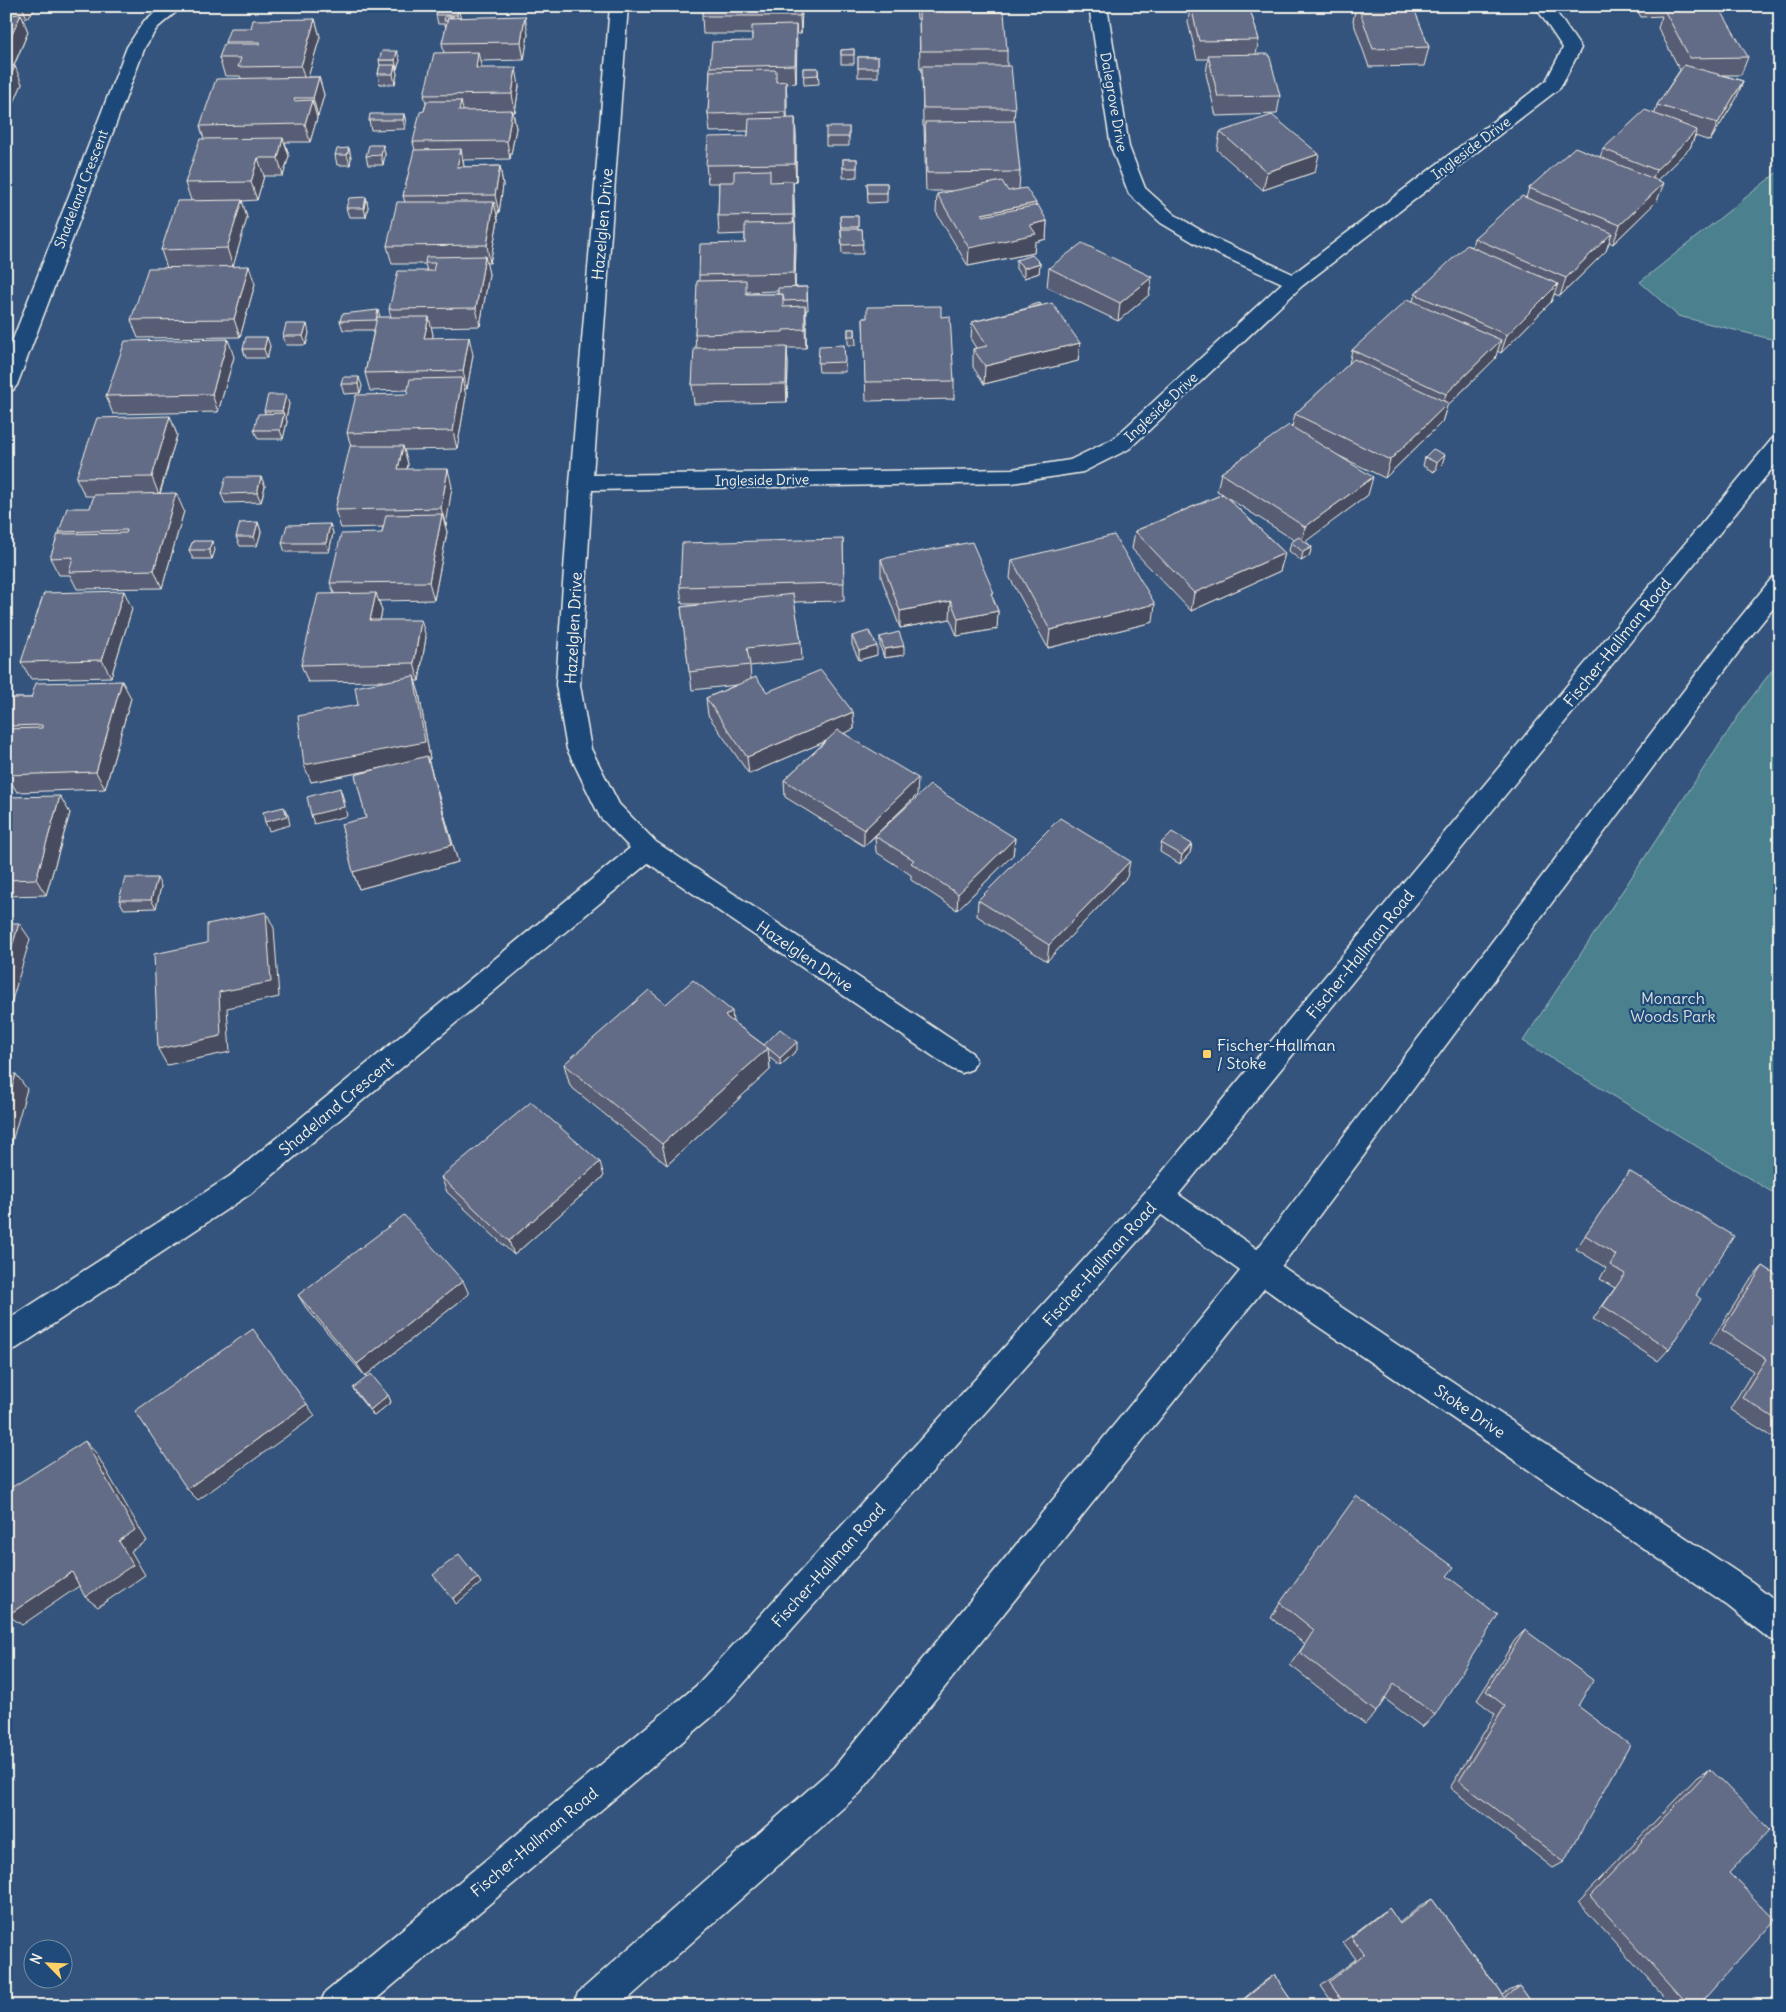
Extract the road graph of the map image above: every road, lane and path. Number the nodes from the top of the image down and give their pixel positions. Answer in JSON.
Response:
{"nodes":[{"id":1,"x":175,"y":6,"type":"edge"},
{"id":2,"x":619,"y":6,"type":"edge"},
{"id":3,"x":1098,"y":6,"type":"edge"},
{"id":4,"x":1543,"y":6,"type":"edge"},
{"id":5,"x":1295,"y":282,"type":"junction"},
{"id":6,"x":6,"y":385,"type":"edge"},
{"id":7,"x":1780,"y":444,"type":"edge"},
{"id":8,"x":581,"y":483,"type":"junction"},
{"id":9,"x":1780,"y":584,"type":"edge"},
{"id":10,"x":647,"y":850,"type":"junction"},
{"id":11,"x":962,"y":1061,"type":"dead end"},
{"id":12,"x":1159,"y":1197,"type":"junction"},
{"id":13,"x":1260,"y":1270,"type":"junction"},
{"id":14,"x":6,"y":1338,"type":"edge"},
{"id":15,"x":1780,"y":1626,"type":"edge"},
{"id":16,"x":338,"y":2006,"type":"edge"},
{"id":17,"x":592,"y":2006,"type":"edge"}],
"edges":[{"from":1,"to":6,"type":"street","name":"Shadeland Crescent"},
{"from":2,"to":8,"type":"street","name":"Hazelglen Drive"},
{"from":3,"to":5,"type":"street","name":"Dalegrove Drive"},
{"from":4,"to":5,"type":"street","name":"Ingleside Drive"},
{"from":5,"to":8,"type":"street","name":"Ingleside Drive"},
{"from":7,"to":12,"type":"street","name":"Fischer-Hallman Road"},
{"from":8,"to":10,"type":"street","name":"Hazelglen Drive"},
{"from":9,"to":13,"type":"street"},
{"from":10,"to":11,"type":"street","name":"Hazelglen Drive"},
{"from":10,"to":14,"type":"street","name":"Shadeland Crescent"},
{"from":12,"to":13,"type":"street","name":"Stoke Drive"},
{"from":12,"to":16,"type":"street","name":"Fischer-Hallman Road"},
{"from":13,"to":15,"type":"street","name":"Stoke Drive"},
{"from":13,"to":17,"type":"street"}]}
